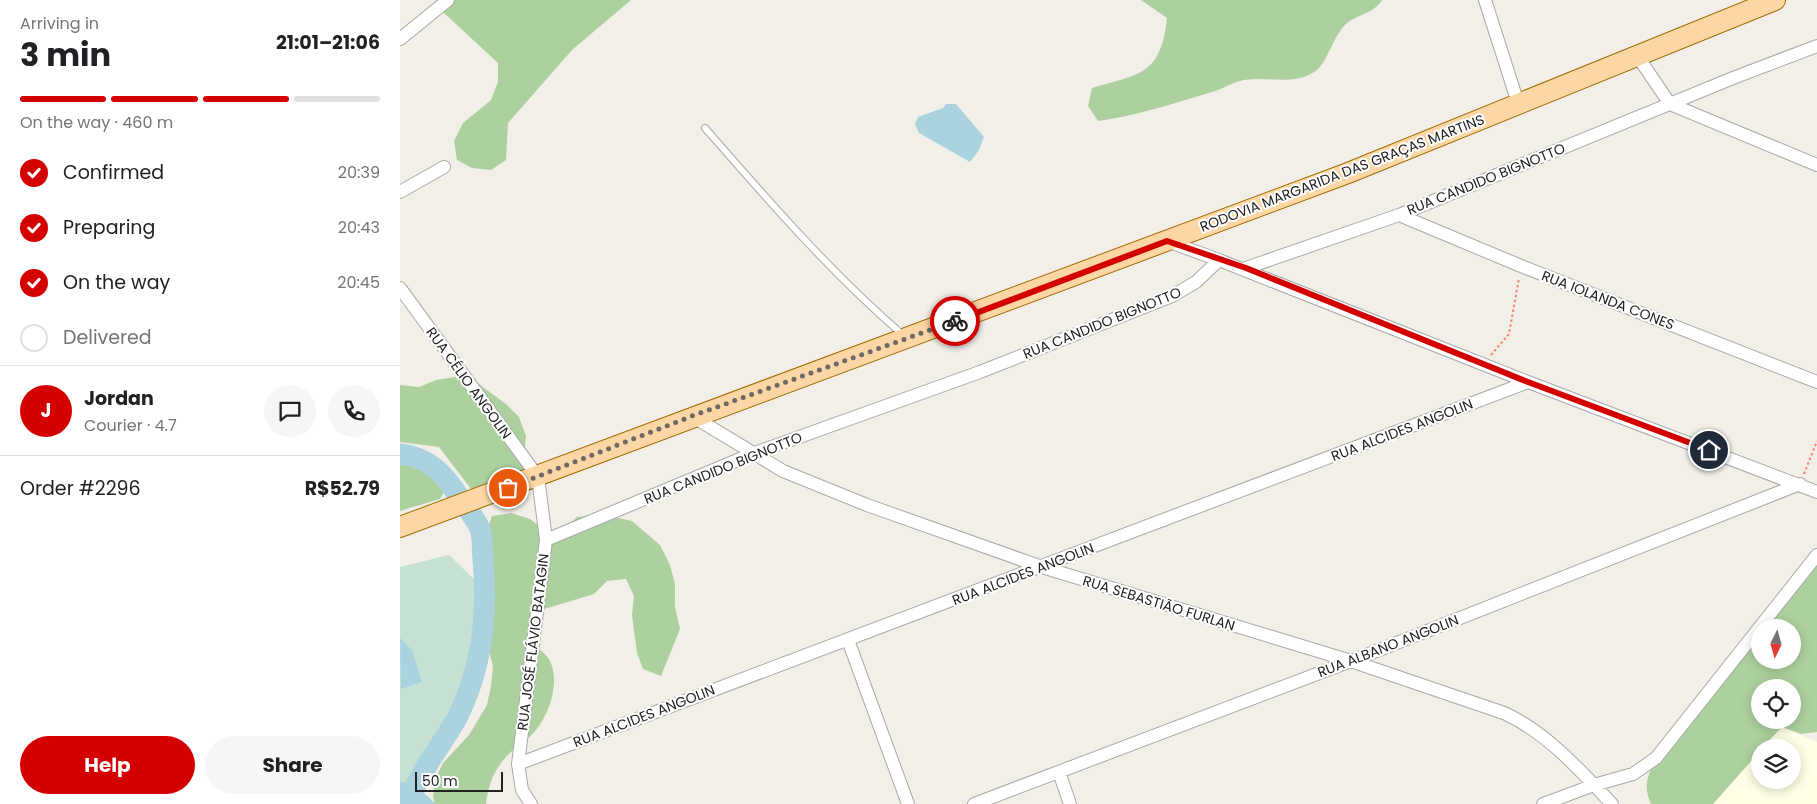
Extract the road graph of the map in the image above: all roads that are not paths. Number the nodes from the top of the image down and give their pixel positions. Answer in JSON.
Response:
{"nodes":[{"id":1,"x":448,"y":0,"type":"edge"},
{"id":2,"x":1486,"y":0,"type":"edge"},
{"id":3,"x":1775,"y":0,"type":"edge"},
{"id":4,"x":400,"y":39,"type":"edge"},
{"id":5,"x":1817,"y":46,"type":"edge"},
{"id":6,"x":1636,"y":54,"type":"junction"},
{"id":7,"x":1518,"y":103,"type":"junction"},
{"id":8,"x":1670,"y":104,"type":"junction"},
{"id":9,"x":705,"y":128,"type":"dead end"},
{"id":10,"x":1817,"y":165,"type":"edge"},
{"id":11,"x":444,"y":167,"type":"dead end"},
{"id":12,"x":400,"y":192,"type":"edge"},
{"id":13,"x":1399,"y":215,"type":"junction"},
{"id":14,"x":1167,"y":241,"type":"junction"},
{"id":15,"x":1219,"y":260,"type":"junction"},
{"id":16,"x":1246,"y":268,"type":"junction"},
{"id":17,"x":400,"y":288,"type":"edge"},
{"id":18,"x":907,"y":339,"type":"junction"},
{"id":19,"x":1528,"y":382,"type":"junction"},
{"id":20,"x":1817,"y":382,"type":"edge"},
{"id":21,"x":692,"y":416,"type":"junction"},
{"id":22,"x":752,"y":454,"type":"junction"},
{"id":23,"x":538,"y":477,"type":"junction"},
{"id":24,"x":1800,"y":484,"type":"junction"},
{"id":25,"x":1817,"y":492,"type":"edge"},
{"id":26,"x":400,"y":527,"type":"edge"},
{"id":27,"x":546,"y":540,"type":"junction"},
{"id":28,"x":1817,"y":555,"type":"edge"},
{"id":29,"x":1042,"y":567,"type":"junction"},
{"id":30,"x":848,"y":640,"type":"junction"},
{"id":31,"x":1350,"y":661,"type":"junction"},
{"id":32,"x":518,"y":764,"type":"junction"},
{"id":33,"x":1059,"y":772,"type":"junction"},
{"id":34,"x":1594,"y":785,"type":"junction"},
{"id":35,"x":531,"y":804,"type":"edge"},
{"id":36,"x":908,"y":804,"type":"edge"},
{"id":37,"x":974,"y":804,"type":"edge"},
{"id":38,"x":1070,"y":804,"type":"edge"},
{"id":39,"x":1543,"y":804,"type":"edge"},
{"id":40,"x":1612,"y":804,"type":"edge"}],
"edges":[{"from":1,"to":4,"type":"street"},
{"from":2,"to":7,"type":"street"},
{"from":3,"to":6,"type":"main road","name":"RODOVIA MARGARIDA DAS GRAÇAS MARTINS"},
{"from":5,"to":8,"type":"street","name":"RUA CANDIDO BIGNOTTO"},
{"from":6,"to":7,"type":"main road","name":"RODOVIA MARGARIDA DAS GRAÇAS MARTINS"},
{"from":6,"to":8,"type":"street"},
{"from":7,"to":14,"type":"main road","name":"RODOVIA MARGARIDA DAS GRAÇAS MARTINS"},
{"from":8,"to":10,"type":"street"},
{"from":8,"to":13,"type":"street","name":"RUA CANDIDO BIGNOTTO"},
{"from":9,"to":18,"type":"lane"},
{"from":11,"to":12,"type":"street"},
{"from":13,"to":16,"type":"street","name":"RUA CANDIDO BIGNOTTO"},
{"from":13,"to":20,"type":"street","name":"RUA IOLANDA CONES"},
{"from":14,"to":15,"type":"street"},
{"from":14,"to":18,"type":"main road","name":"RODOVIA MARGARIDA DAS GRAÇAS MARTINS"},
{"from":15,"to":16,"type":"street"},
{"from":15,"to":22,"type":"street","name":"RUA CANDIDO BIGNOTTO"},
{"from":16,"to":19,"type":"street"},
{"from":17,"to":23,"type":"street","name":"RUA CÉLIO ANGOLIN"},
{"from":18,"to":21,"type":"main road","name":"RODOVIA MARGARIDA DAS GRAÇAS MARTINS"},
{"from":19,"to":24,"type":"street"},
{"from":19,"to":29,"type":"street","name":"RUA ALCIDES ANGOLIN"},
{"from":21,"to":22,"type":"street","name":"RUA SEBASTIÃO FURLAN"},
{"from":21,"to":23,"type":"main road","name":"RODOVIA MARGARIDA DAS GRAÇAS MARTINS"},
{"from":22,"to":27,"type":"street","name":"RUA CANDIDO BIGNOTTO"},
{"from":22,"to":29,"type":"street","name":"RUA SEBASTIÃO FURLAN"},
{"from":23,"to":26,"type":"main road","name":"RODOVIA MARGARIDA DAS GRAÇAS MARTINS"},
{"from":23,"to":27,"type":"street","name":"RUA JOSÉ FLÁVIO BATAGIN"},
{"from":24,"to":25,"type":"street"},
{"from":24,"to":31,"type":"street","name":"RUA ALBANO ANGOLIN"},
{"from":27,"to":32,"type":"street","name":"RUA JOSÉ FLÁVIO BATAGIN"},
{"from":28,"to":34,"type":"street"},
{"from":29,"to":30,"type":"street","name":"RUA ALCIDES ANGOLIN"},
{"from":29,"to":31,"type":"street","name":"RUA SEBASTIÃO FURLAN"},
{"from":30,"to":32,"type":"street","name":"RUA ALCIDES ANGOLIN"},
{"from":30,"to":36,"type":"street"},
{"from":31,"to":33,"type":"street","name":"RUA ALBANO ANGOLIN"},
{"from":31,"to":34,"type":"street","name":"RUA SEBASTIÃO FURLAN"},
{"from":32,"to":35,"type":"street","name":"RUA JOSÉ FLÁVIO BATAGIN"},
{"from":33,"to":37,"type":"street","name":"RUA ALBANO ANGOLIN"},
{"from":33,"to":38,"type":"street"},
{"from":34,"to":39,"type":"street"},
{"from":34,"to":40,"type":"street","name":"RUA SEBASTIÃO FURLAN"}]}
